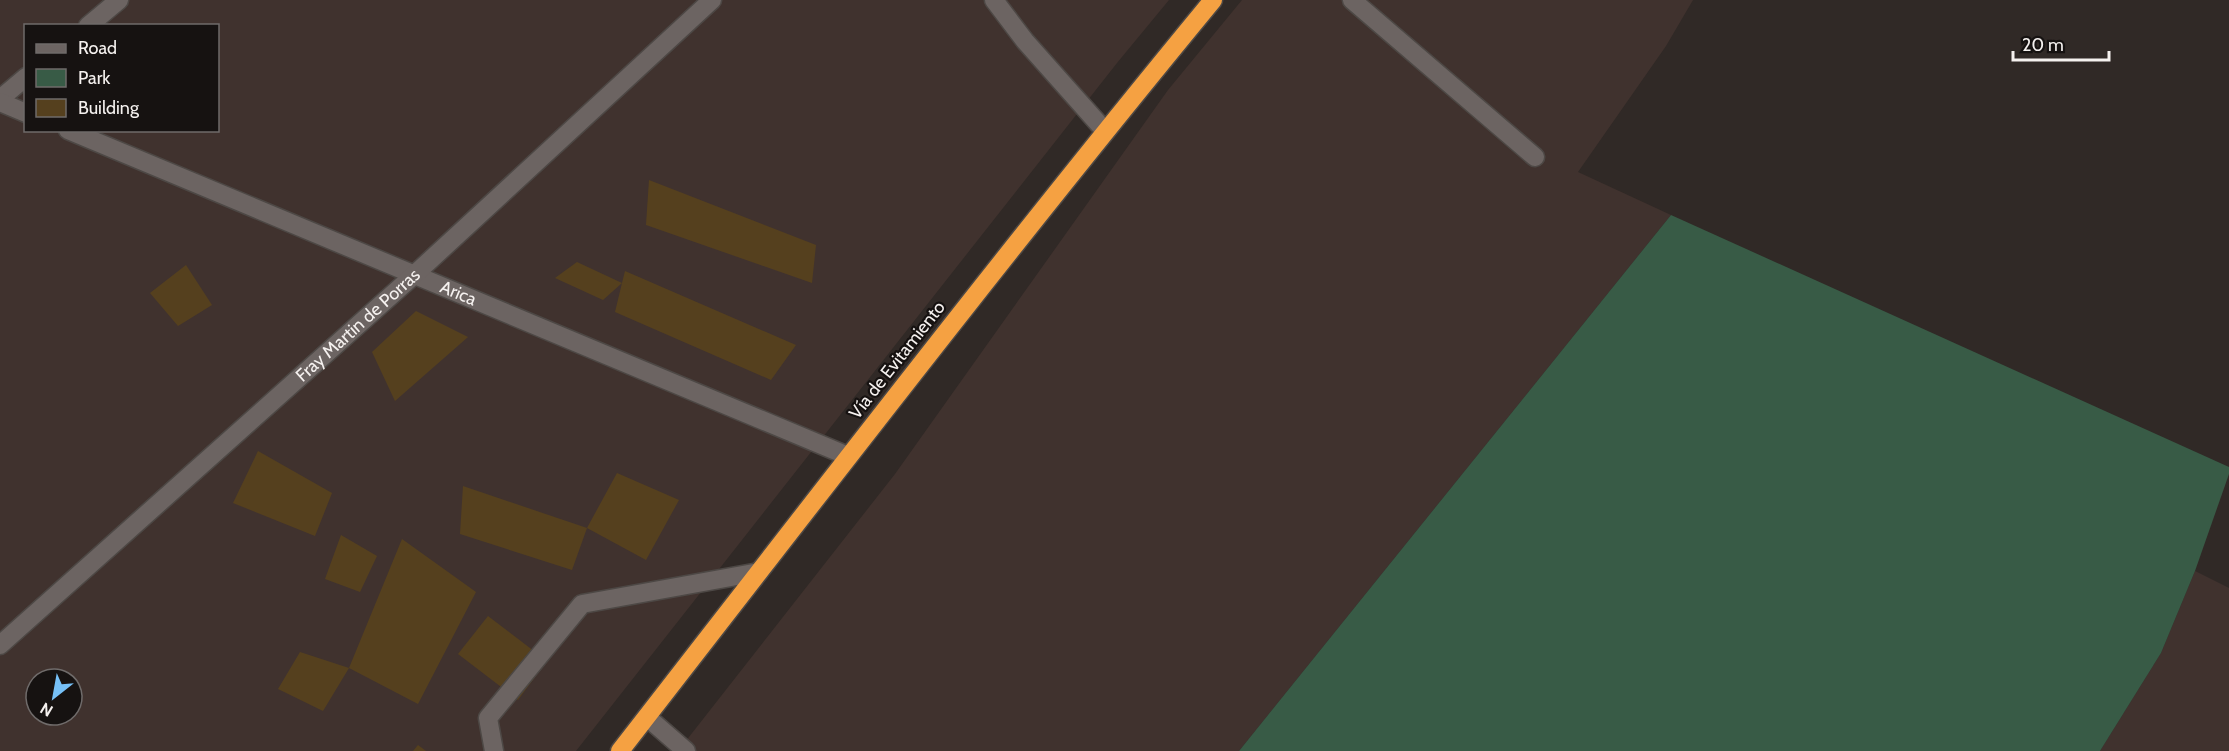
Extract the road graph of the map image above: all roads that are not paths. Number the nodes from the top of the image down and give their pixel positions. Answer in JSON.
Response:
{"nodes":[{"id":1,"x":119,"y":0,"type":"edge"},
{"id":2,"x":712,"y":0,"type":"edge"},
{"id":3,"x":994,"y":0,"type":"edge"},
{"id":4,"x":1213,"y":0,"type":"edge"},
{"id":5,"x":1352,"y":0,"type":"edge"},
{"id":6,"x":90,"y":24,"type":"edge"},
{"id":7,"x":24,"y":79,"type":"edge"},
{"id":8,"x":0,"y":100,"type":"edge"},
{"id":9,"x":24,"y":112,"type":"edge"},
{"id":10,"x":1105,"y":131,"type":"junction"},
{"id":11,"x":73,"y":132,"type":"edge"},
{"id":12,"x":1535,"y":157,"type":"dead end"},
{"id":13,"x":414,"y":275,"type":"junction"},
{"id":14,"x":848,"y":456,"type":"junction"},
{"id":15,"x":759,"y":572,"type":"junction"},
{"id":16,"x":0,"y":645,"type":"edge"},
{"id":17,"x":646,"y":717,"type":"junction"},
{"id":18,"x":494,"y":751,"type":"edge"},
{"id":19,"x":620,"y":751,"type":"edge"},
{"id":20,"x":686,"y":751,"type":"edge"}],
"edges":[{"from":1,"to":6,"type":"street"},
{"from":2,"to":13,"type":"street","name":"Fray Martin de Porras"},
{"from":3,"to":10,"type":"street"},
{"from":4,"to":10,"type":"highway","name":"Vía de Evitamiento"},
{"from":5,"to":12,"type":"street"},
{"from":7,"to":8,"type":"street"},
{"from":8,"to":9,"type":"street"},
{"from":10,"to":14,"type":"highway","name":"Vía de Evitamiento"},
{"from":11,"to":13,"type":"street","name":"Arica"},
{"from":13,"to":14,"type":"street","name":"Arica"},
{"from":13,"to":16,"type":"street","name":"Fray Martin de Porras"},
{"from":14,"to":15,"type":"highway","name":"Vía de Evitamiento"},
{"from":15,"to":17,"type":"highway","name":"Vía de Evitamiento"},
{"from":15,"to":18,"type":"street"},
{"from":17,"to":19,"type":"highway","name":"Vía de Evitamiento"},
{"from":17,"to":20,"type":"street"}]}
